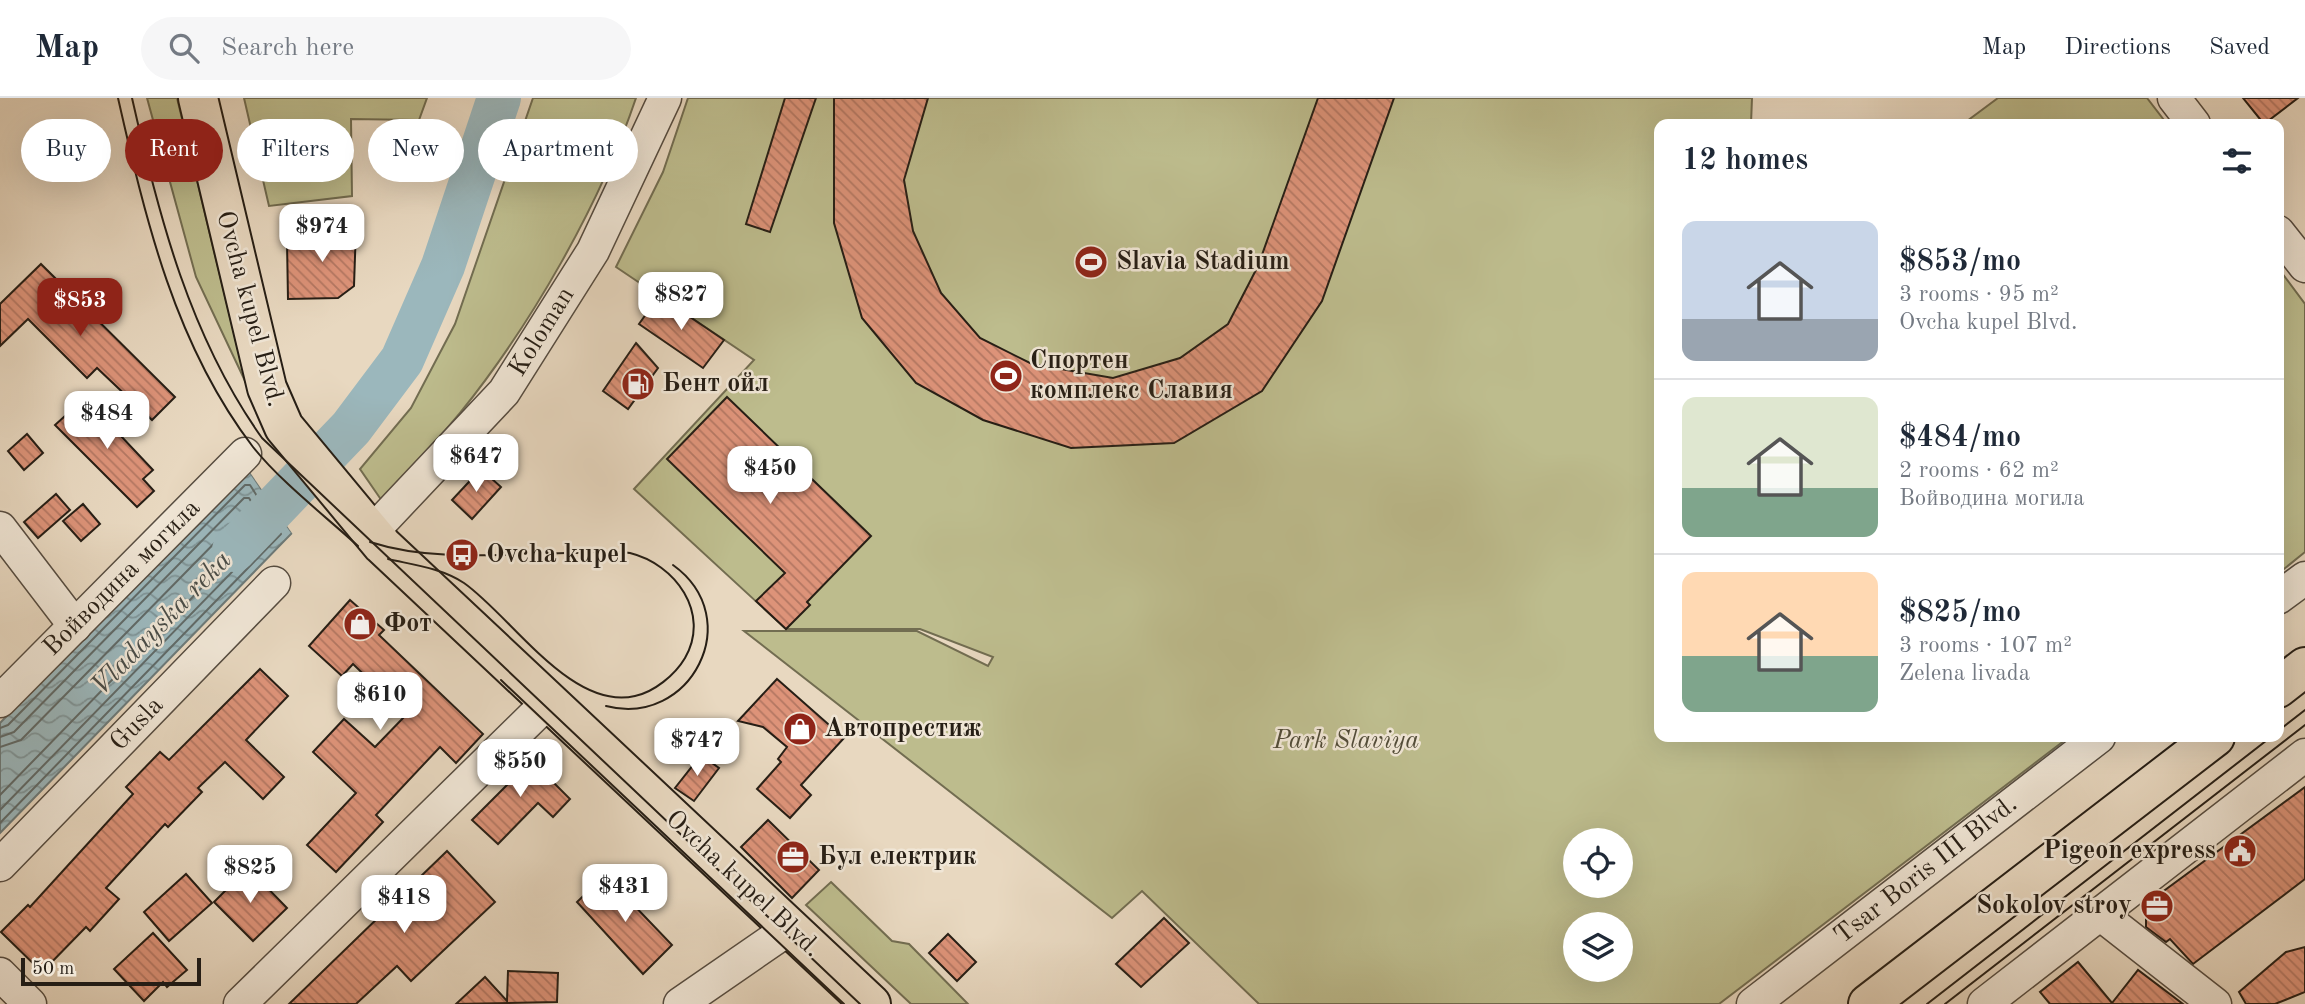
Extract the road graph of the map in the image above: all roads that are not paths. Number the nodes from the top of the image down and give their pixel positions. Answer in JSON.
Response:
{"nodes":[{"id":1,"x":198,"y":98,"type":"edge"},
{"id":2,"x":665,"y":98,"type":"edge"},
{"id":3,"x":2284,"y":240,"type":"edge"},
{"id":4,"x":2305,"y":266,"type":"edge"},
{"id":5,"x":245,"y":454,"type":"dead end"},
{"id":6,"x":0,"y":528,"type":"edge"},
{"id":7,"x":371,"y":533,"type":"junction"},
{"id":8,"x":2305,"y":578,"type":"edge"},
{"id":9,"x":274,"y":583,"type":"dead end"},
{"id":10,"x":2284,"y":594,"type":"edge"},
{"id":11,"x":75,"y":626,"type":"junction"},
{"id":12,"x":2305,"y":667,"type":"edge"},
{"id":13,"x":2284,"y":683,"type":"edge"},
{"id":14,"x":0,"y":701,"type":"edge"},
{"id":15,"x":540,"y":710,"type":"junction"},
{"id":16,"x":2093,"y":742,"type":"edge"},
{"id":17,"x":2209,"y":742,"type":"edge"},
{"id":18,"x":2305,"y":755,"type":"edge"},
{"id":19,"x":0,"y":865,"type":"edge"},
{"id":20,"x":2100,"y":914,"type":"junction"},
{"id":21,"x":780,"y":935,"type":"junction"},
{"id":22,"x":0,"y":974,"type":"edge"},
{"id":23,"x":30,"y":1004,"type":"edge"},
{"id":24,"x":240,"y":1004,"type":"edge"},
{"id":25,"x":680,"y":1004,"type":"edge"},
{"id":26,"x":835,"y":1004,"type":"edge"},
{"id":27,"x":872,"y":1004,"type":"edge"},
{"id":28,"x":1753,"y":1004,"type":"edge"},
{"id":29,"x":1868,"y":1004,"type":"edge"},
{"id":30,"x":1984,"y":1004,"type":"edge"},
{"id":31,"x":2215,"y":1004,"type":"edge"}],
"edges":[{"from":1,"to":7,"type":"main road","name":"Ovcha kupel Blvd."},
{"from":2,"to":7,"type":"street","name":"Koloman"},
{"from":3,"to":4,"type":"street"},
{"from":5,"to":11,"type":"street","name":"Войводина могила"},
{"from":6,"to":11,"type":"street"},
{"from":7,"to":15,"type":"main road","name":"Ovcha kupel Blvd."},
{"from":8,"to":10,"type":"street"},
{"from":9,"to":19,"type":"street","name":"Gusla"},
{"from":11,"to":14,"type":"street","name":"Войводина могила"},
{"from":12,"to":13,"type":"main road"},
{"from":15,"to":21,"type":"main road","name":"Ovcha kupel Blvd."},
{"from":15,"to":24,"type":"street"},
{"from":16,"to":28,"type":"street","name":"Tsar Boris III Blvd."},
{"from":17,"to":29,"type":"main road"},
{"from":18,"to":20,"type":"street"},
{"from":20,"to":30,"type":"street"},
{"from":20,"to":31,"type":"street"},
{"from":21,"to":25,"type":"street"},
{"from":21,"to":26,"type":"main road","name":"Ovcha kupel Blvd."},
{"from":21,"to":27,"type":"main road","name":"Ovcha kupel Blvd."},
{"from":22,"to":23,"type":"street"}]}
